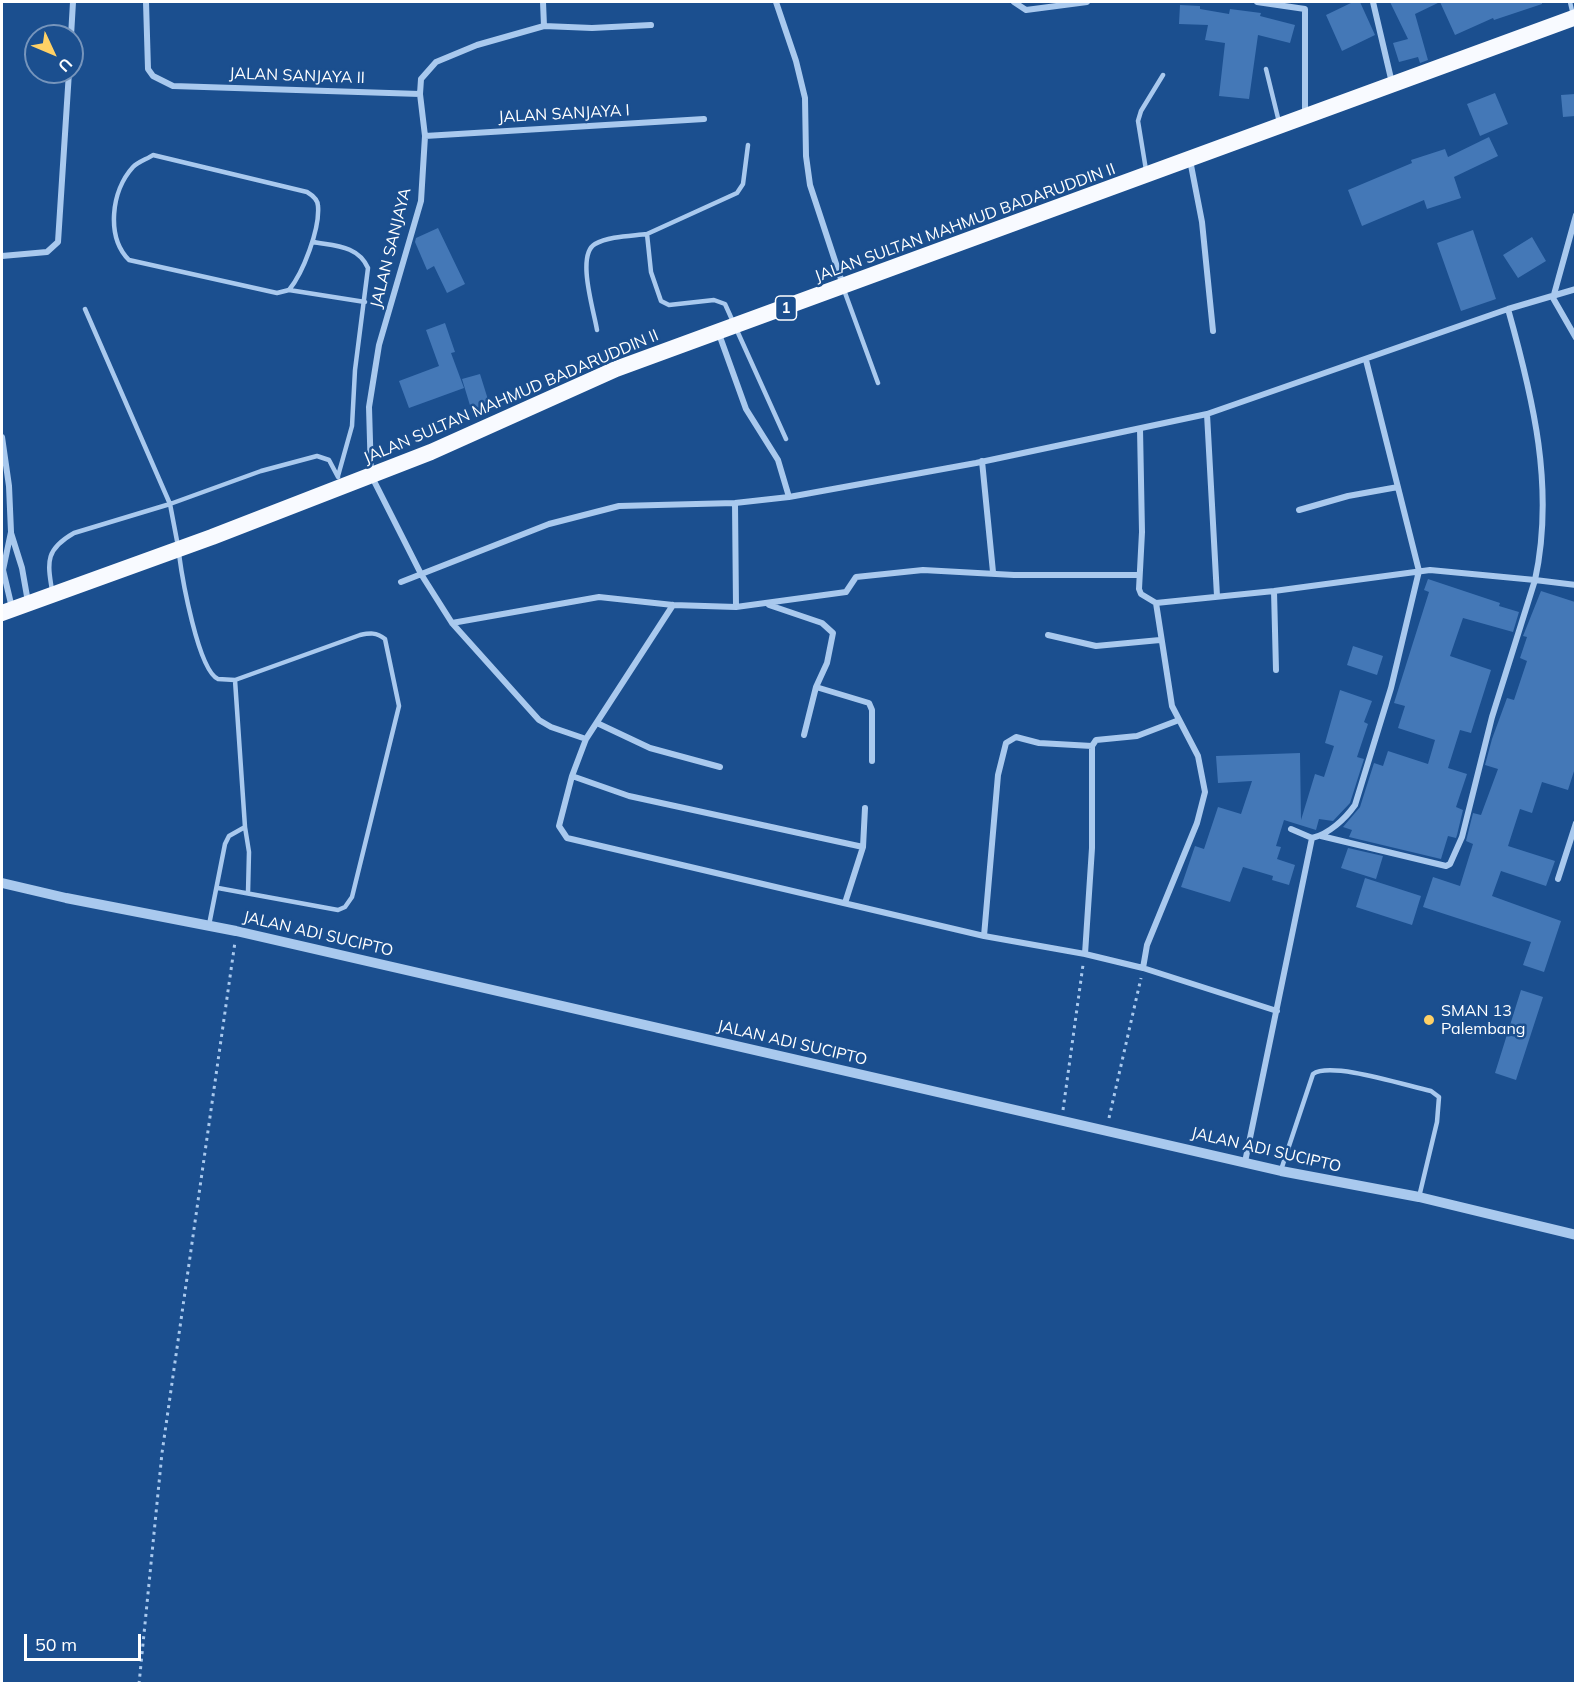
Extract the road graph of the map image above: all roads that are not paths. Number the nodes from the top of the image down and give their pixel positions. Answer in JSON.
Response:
{"nodes":[{"id":1,"x":73,"y":2,"type":"edge"},
{"id":2,"x":146,"y":2,"type":"edge"},
{"id":3,"x":543,"y":2,"type":"edge"},
{"id":4,"x":776,"y":2,"type":"edge"},
{"id":5,"x":1014,"y":2,"type":"edge"},
{"id":6,"x":1087,"y":2,"type":"edge"},
{"id":7,"x":1257,"y":2,"type":"edge"},
{"id":8,"x":1373,"y":2,"type":"edge"},
{"id":9,"x":1306,"y":5,"type":"edge"},
{"id":10,"x":1573,"y":12,"type":"edge"},
{"id":11,"x":72,"y":24,"type":"edge"},
{"id":12,"x":651,"y":25,"type":"dead end"},
{"id":13,"x":544,"y":26,"type":"junction"},
{"id":14,"x":1266,"y":69,"type":"dead end"},
{"id":15,"x":1163,"y":75,"type":"dead end"},
{"id":16,"x":68,"y":84,"type":"edge"},
{"id":17,"x":1393,"y":86,"type":"junction"},
{"id":18,"x":420,"y":94,"type":"junction"},
{"id":19,"x":1305,"y":118,"type":"junction"},
{"id":20,"x":704,"y":119,"type":"dead end"},
{"id":21,"x":1280,"y":127,"type":"junction"},
{"id":22,"x":425,"y":136,"type":"junction"},
{"id":23,"x":748,"y":145,"type":"dead end"},
{"id":24,"x":1190,"y":160,"type":"junction"},
{"id":25,"x":1148,"y":176,"type":"junction"},
{"id":26,"x":1575,"y":215,"type":"edge"},
{"id":27,"x":647,"y":234,"type":"junction"},
{"id":28,"x":313,"y":242,"type":"junction"},
{"id":29,"x":2,"y":256,"type":"edge"},
{"id":30,"x":843,"y":287,"type":"junction"},
{"id":31,"x":1575,"y":289,"type":"edge"},
{"id":32,"x":289,"y":290,"type":"junction"},
{"id":33,"x":1553,"y":298,"type":"junction"},
{"id":34,"x":365,"y":302,"type":"junction"},
{"id":35,"x":85,"y":309,"type":"dead end"},
{"id":36,"x":1508,"y":309,"type":"junction"},
{"id":37,"x":734,"y":327,"type":"junction"},
{"id":38,"x":597,"y":330,"type":"dead end"},
{"id":39,"x":1213,"y":331,"type":"dead end"},
{"id":40,"x":718,"y":332,"type":"junction"},
{"id":41,"x":1575,"y":338,"type":"edge"},
{"id":42,"x":1366,"y":360,"type":"junction"},
{"id":43,"x":878,"y":383,"type":"dead end"},
{"id":44,"x":1207,"y":414,"type":"junction"},
{"id":45,"x":1140,"y":429,"type":"junction"},
{"id":46,"x":2,"y":437,"type":"edge"},
{"id":47,"x":786,"y":439,"type":"dead end"},
{"id":48,"x":982,"y":461,"type":"junction"},
{"id":49,"x":371,"y":475,"type":"junction"},
{"id":50,"x":339,"y":482,"type":"junction"},
{"id":51,"x":1398,"y":487,"type":"junction"},
{"id":52,"x":789,"y":497,"type":"junction"},
{"id":53,"x":735,"y":503,"type":"junction"},
{"id":54,"x":170,"y":504,"type":"junction"},
{"id":55,"x":1299,"y":510,"type":"dead end"},
{"id":56,"x":11,"y":532,"type":"junction"},
{"id":57,"x":178,"y":550,"type":"junction"},
{"id":58,"x":1419,"y":572,"type":"junction"},
{"id":59,"x":993,"y":573,"type":"junction"},
{"id":60,"x":421,"y":574,"type":"junction"},
{"id":61,"x":1139,"y":575,"type":"junction"},
{"id":62,"x":1535,"y":580,"type":"junction"},
{"id":63,"x":401,"y":582,"type":"dead end"},
{"id":64,"x":1575,"y":585,"type":"edge"},
{"id":65,"x":1274,"y":591,"type":"junction"},
{"id":66,"x":52,"y":594,"type":"junction"},
{"id":67,"x":1217,"y":596,"type":"junction"},
{"id":68,"x":1156,"y":603,"type":"junction"},
{"id":69,"x":768,"y":604,"type":"junction"},
{"id":70,"x":673,"y":605,"type":"junction"},
{"id":71,"x":736,"y":607,"type":"junction"},
{"id":72,"x":14,"y":609,"type":"edge"},
{"id":73,"x":452,"y":623,"type":"junction"},
{"id":74,"x":1048,"y":635,"type":"dead end"},
{"id":75,"x":1160,"y":640,"type":"junction"},
{"id":76,"x":1275,"y":670,"type":"dead end"},
{"id":77,"x":235,"y":680,"type":"junction"},
{"id":78,"x":816,"y":687,"type":"junction"},
{"id":79,"x":1179,"y":720,"type":"junction"},
{"id":80,"x":597,"y":723,"type":"junction"},
{"id":81,"x":804,"y":735,"type":"dead end"},
{"id":82,"x":586,"y":739,"type":"junction"},
{"id":83,"x":1092,"y":746,"type":"junction"},
{"id":84,"x":872,"y":760,"type":"dead end"},
{"id":85,"x":720,"y":767,"type":"dead end"},
{"id":86,"x":572,"y":776,"type":"junction"},
{"id":87,"x":865,"y":808,"type":"dead end"},
{"id":88,"x":1575,"y":823,"type":"edge"},
{"id":89,"x":245,"y":827,"type":"junction"},
{"id":90,"x":1291,"y":829,"type":"dead end"},
{"id":91,"x":1321,"y":836,"type":"junction"},
{"id":92,"x":1312,"y":838,"type":"junction"},
{"id":93,"x":863,"y":847,"type":"junction"},
{"id":94,"x":1558,"y":879,"type":"dead end"},
{"id":95,"x":2,"y":883,"type":"edge"},
{"id":96,"x":218,"y":888,"type":"junction"},
{"id":97,"x":248,"y":893,"type":"junction"},
{"id":98,"x":845,"y":903,"type":"junction"},
{"id":99,"x":209,"y":925,"type":"junction"},
{"id":100,"x":984,"y":936,"type":"junction"},
{"id":101,"x":1084,"y":954,"type":"junction"},
{"id":102,"x":1143,"y":968,"type":"junction"},
{"id":103,"x":1277,"y":1011,"type":"junction"},
{"id":104,"x":1245,"y":1162,"type":"junction"},
{"id":105,"x":1281,"y":1171,"type":"junction"},
{"id":106,"x":1419,"y":1197,"type":"junction"},
{"id":107,"x":1575,"y":1235,"type":"edge"}],
"edges":[{"from":1,"to":11,"type":"street"},
{"from":2,"to":18,"type":"street","name":"JALAN SANJAYA II"},
{"from":3,"to":13,"type":"street"},
{"from":4,"to":30,"type":"street"},
{"from":5,"to":6,"type":"street"},
{"from":7,"to":9,"type":"street"},
{"from":8,"to":17,"type":"street"},
{"from":9,"to":19,"type":"street"},
{"from":10,"to":17,"type":"highway","name":"JALAN SULTAN MAHMUD BADARUDDIN II","number":"1"},
{"from":12,"to":13,"type":"street","name":"JALAN SANJAYA"},
{"from":13,"to":18,"type":"street","name":"JALAN SANJAYA"},
{"from":14,"to":21,"type":"lane"},
{"from":15,"to":25,"type":"lane"},
{"from":16,"to":29,"type":"street"},
{"from":17,"to":19,"type":"highway","name":"JALAN SULTAN MAHMUD BADARUDDIN II","number":"1"},
{"from":18,"to":22,"type":"street","name":"JALAN SANJAYA"},
{"from":19,"to":21,"type":"highway","name":"JALAN SULTAN MAHMUD BADARUDDIN II","number":"1"},
{"from":20,"to":22,"type":"street","name":"JALAN SANJAYA I"},
{"from":21,"to":24,"type":"highway","name":"JALAN SULTAN MAHMUD BADARUDDIN II","number":"1"},
{"from":22,"to":49,"type":"street","name":"JALAN SANJAYA"},
{"from":23,"to":27,"type":"lane"},
{"from":24,"to":25,"type":"highway","name":"JALAN SULTAN MAHMUD BADARUDDIN II","number":"1"},
{"from":24,"to":39,"type":"street"},
{"from":25,"to":30,"type":"highway","name":"JALAN SULTAN MAHMUD BADARUDDIN II","number":"1"},
{"from":26,"to":33,"type":"street"},
{"from":27,"to":37,"type":"lane"},
{"from":27,"to":38,"type":"lane"},
{"from":28,"to":32,"type":"lane"},
{"from":28,"to":32,"type":"lane"},
{"from":28,"to":34,"type":"lane"},
{"from":30,"to":37,"type":"highway","name":"JALAN SULTAN MAHMUD BADARUDDIN II","number":"1"},
{"from":30,"to":43,"type":"lane"},
{"from":31,"to":33,"type":"street"},
{"from":32,"to":34,"type":"lane"},
{"from":33,"to":36,"type":"street"},
{"from":33,"to":41,"type":"street"},
{"from":34,"to":50,"type":"lane"},
{"from":35,"to":54,"type":"lane"},
{"from":36,"to":42,"type":"street"},
{"from":36,"to":62,"type":"street"},
{"from":37,"to":40,"type":"highway","name":"JALAN SULTAN MAHMUD BADARUDDIN II","number":"1"},
{"from":37,"to":47,"type":"lane"},
{"from":40,"to":49,"type":"highway","name":"JALAN SULTAN MAHMUD BADARUDDIN II","number":"1"},
{"from":40,"to":52,"type":"street"},
{"from":42,"to":44,"type":"street"},
{"from":42,"to":51,"type":"street"},
{"from":44,"to":45,"type":"street"},
{"from":44,"to":67,"type":"street"},
{"from":45,"to":48,"type":"street"},
{"from":45,"to":61,"type":"street"},
{"from":46,"to":56,"type":"street"},
{"from":48,"to":52,"type":"street"},
{"from":48,"to":59,"type":"street"},
{"from":49,"to":50,"type":"highway","name":"JALAN SULTAN MAHMUD BADARUDDIN II","number":"1"},
{"from":49,"to":60,"type":"street"},
{"from":50,"to":54,"type":"lane"},
{"from":50,"to":57,"type":"highway","name":"JALAN SULTAN MAHMUD BADARUDDIN II","number":"1"},
{"from":51,"to":55,"type":"street"},
{"from":51,"to":58,"type":"street"},
{"from":52,"to":53,"type":"street"},
{"from":53,"to":60,"type":"street"},
{"from":53,"to":71,"type":"street"},
{"from":54,"to":57,"type":"lane"},
{"from":54,"to":66,"type":"lane"},
{"from":56,"to":72,"type":"street"},
{"from":56,"to":72,"type":"street"},
{"from":57,"to":66,"type":"highway","name":"JALAN SULTAN MAHMUD BADARUDDIN II","number":"1"},
{"from":57,"to":77,"type":"lane"},
{"from":58,"to":62,"type":"street"},
{"from":58,"to":65,"type":"street"},
{"from":58,"to":91,"type":"street"},
{"from":59,"to":61,"type":"street"},
{"from":59,"to":69,"type":"street"},
{"from":60,"to":63,"type":"street"},
{"from":60,"to":73,"type":"street"},
{"from":61,"to":68,"type":"street"},
{"from":62,"to":64,"type":"street"},
{"from":62,"to":91,"type":"street"},
{"from":65,"to":67,"type":"street"},
{"from":65,"to":76,"type":"street"},
{"from":66,"to":72,"type":"highway","name":"JALAN SULTAN MAHMUD BADARUDDIN II","number":"1"},
{"from":67,"to":68,"type":"street"},
{"from":68,"to":75,"type":"street"},
{"from":69,"to":71,"type":"street"},
{"from":69,"to":78,"type":"street"},
{"from":70,"to":71,"type":"street"},
{"from":70,"to":73,"type":"street"},
{"from":70,"to":80,"type":"street"},
{"from":73,"to":82,"type":"street"},
{"from":74,"to":75,"type":"street"},
{"from":75,"to":79,"type":"street"},
{"from":77,"to":89,"type":"lane"},
{"from":77,"to":97,"type":"lane"},
{"from":78,"to":81,"type":"street"},
{"from":78,"to":84,"type":"street"},
{"from":79,"to":83,"type":"street"},
{"from":79,"to":102,"type":"street"},
{"from":80,"to":82,"type":"street"},
{"from":80,"to":85,"type":"street"},
{"from":82,"to":86,"type":"street"},
{"from":83,"to":100,"type":"street"},
{"from":83,"to":101,"type":"street"},
{"from":86,"to":93,"type":"street"},
{"from":86,"to":98,"type":"street"},
{"from":87,"to":93,"type":"street"},
{"from":88,"to":94,"type":"street"},
{"from":89,"to":96,"type":"lane"},
{"from":89,"to":97,"type":"lane"},
{"from":90,"to":92,"type":"street"},
{"from":91,"to":92,"type":"street"},
{"from":92,"to":103,"type":"street"},
{"from":93,"to":98,"type":"street"},
{"from":95,"to":99,"type":"street","name":"JALAN ADI SUCIPTO"},
{"from":96,"to":97,"type":"lane"},
{"from":96,"to":99,"type":"lane"},
{"from":98,"to":100,"type":"street"},
{"from":99,"to":104,"type":"street","name":"JALAN ADI SUCIPTO"},
{"from":100,"to":101,"type":"street"},
{"from":101,"to":102,"type":"street"},
{"from":102,"to":103,"type":"street"},
{"from":103,"to":104,"type":"street"},
{"from":104,"to":105,"type":"street","name":"JALAN ADI SUCIPTO"},
{"from":105,"to":106,"type":"street","name":"JALAN ADI SUCIPTO"},
{"from":105,"to":106,"type":"lane"},
{"from":106,"to":107,"type":"street","name":"JALAN ADI SUCIPTO"}]}
